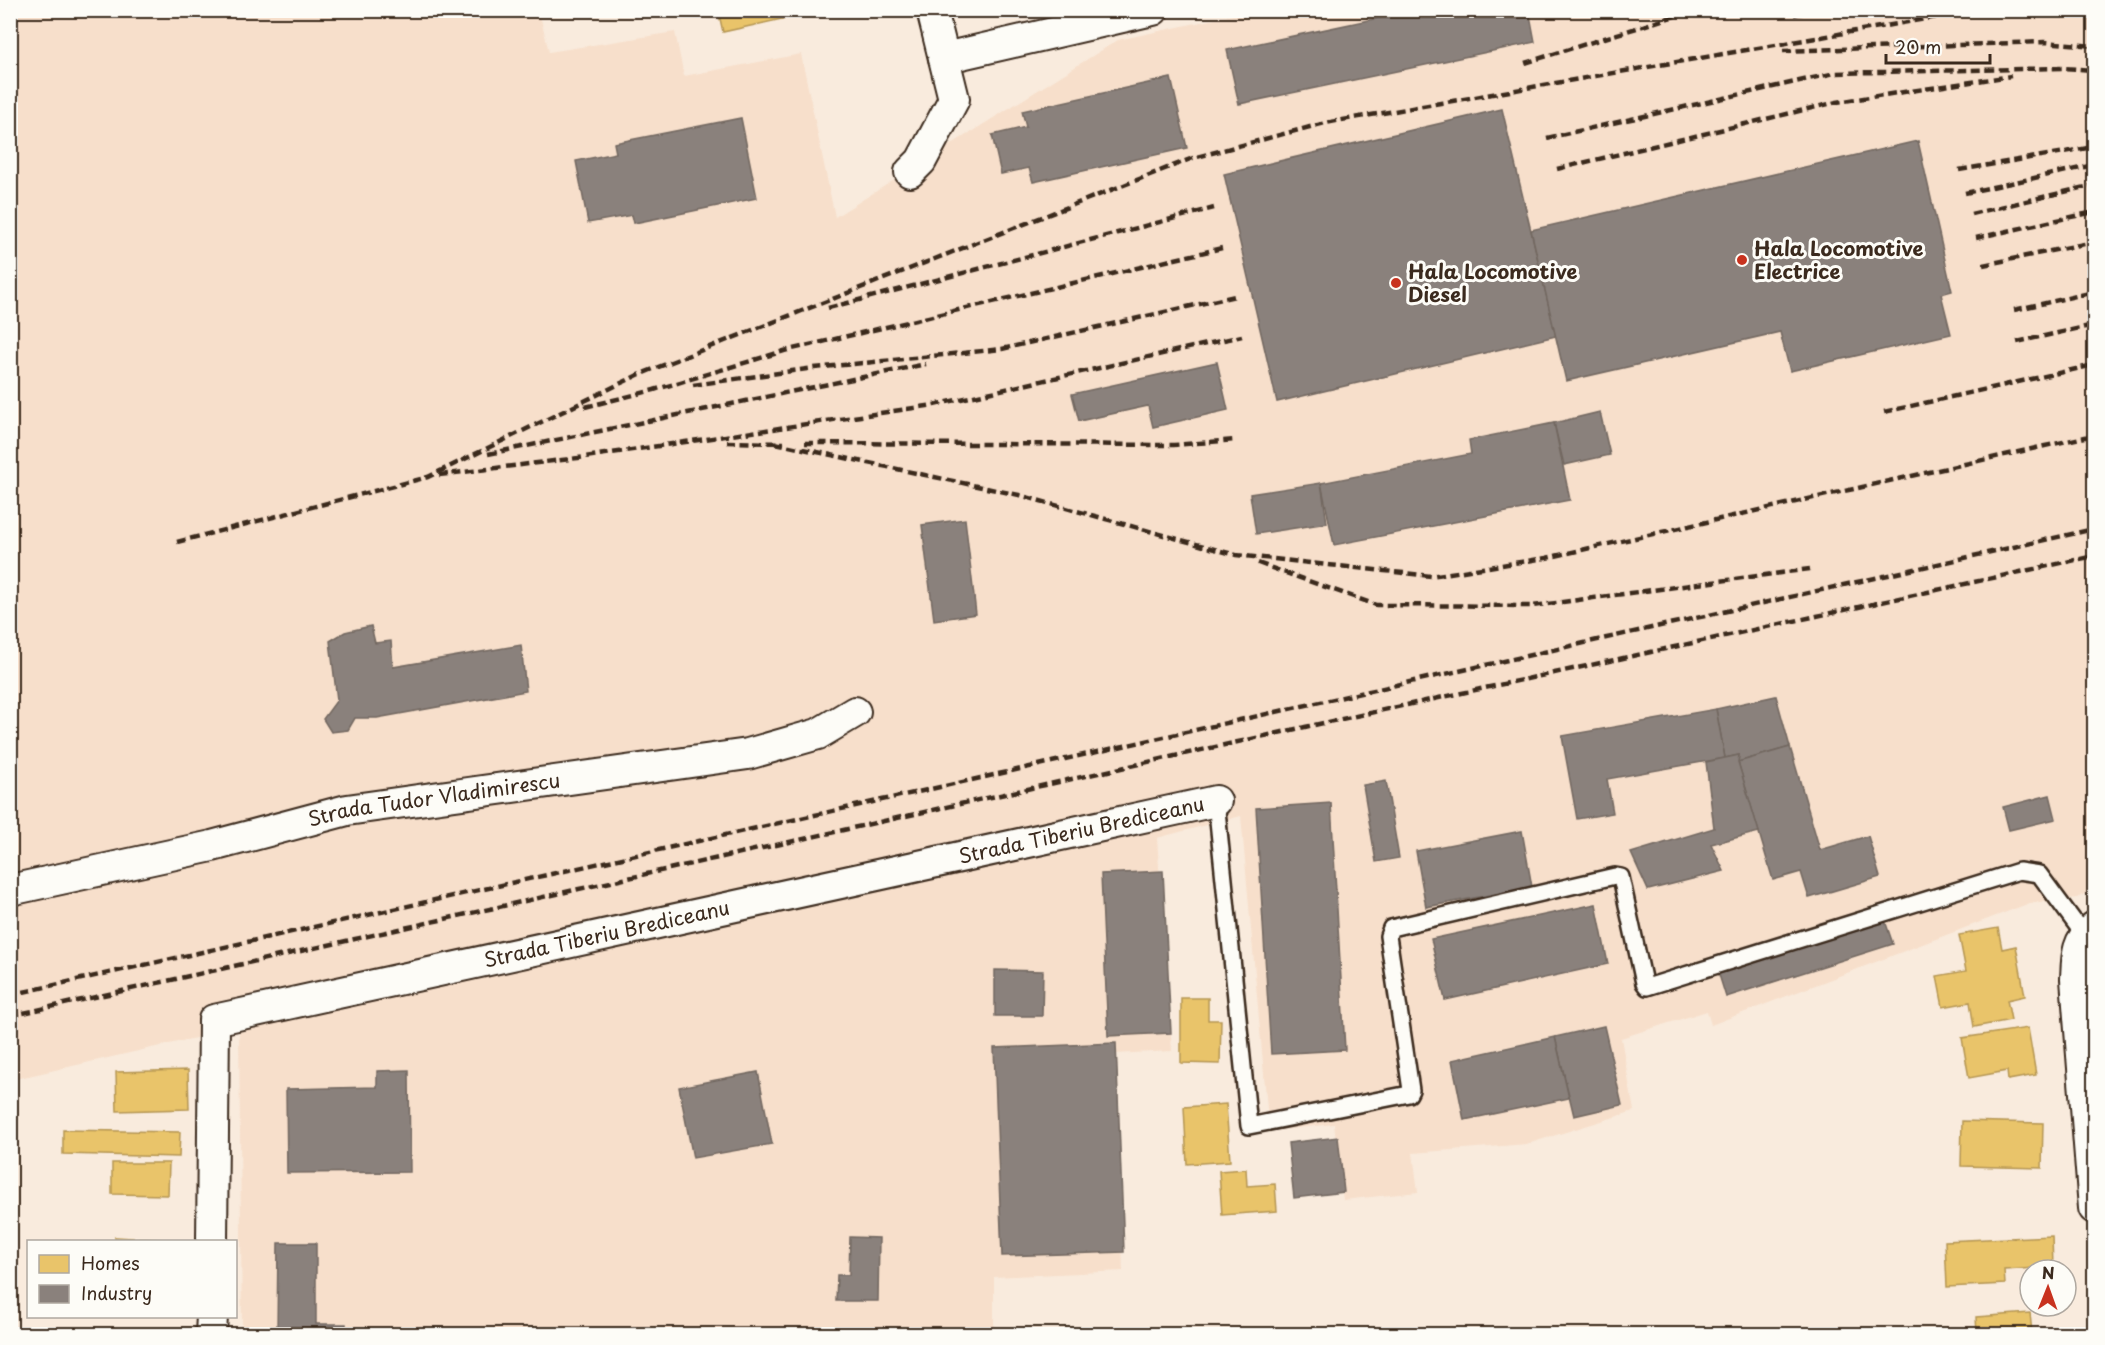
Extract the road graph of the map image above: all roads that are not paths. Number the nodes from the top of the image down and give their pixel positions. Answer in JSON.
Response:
{"nodes":[{"id":1,"x":932,"y":10,"type":"edge"},
{"id":2,"x":1153,"y":10,"type":"edge"},
{"id":3,"x":944,"y":58,"type":"junction"},
{"id":4,"x":910,"y":172,"type":"dead end"},
{"id":5,"x":855,"y":712,"type":"dead end"},
{"id":6,"x":1216,"y":801,"type":"joint"},
{"id":7,"x":10,"y":890,"type":"edge"},
{"id":8,"x":2089,"y":931,"type":"edge"},
{"id":9,"x":2094,"y":1208,"type":"edge"},
{"id":10,"x":212,"y":1240,"type":"edge"},
{"id":11,"x":212,"y":1318,"type":"edge"},
{"id":12,"x":211,"y":1335,"type":"edge"}],
"edges":[{"from":1,"to":3,"type":"street"},
{"from":2,"to":3,"type":"street"},
{"from":3,"to":4,"type":"street"},
{"from":5,"to":7,"type":"street","name":"Strada Tudor Vladimirescu"},
{"from":6,"to":8,"type":"lane"},
{"from":6,"to":10,"type":"street","name":"Strada Tiberiu Brediceanu"},
{"from":8,"to":9,"type":"street"},
{"from":11,"to":12,"type":"street"}]}
